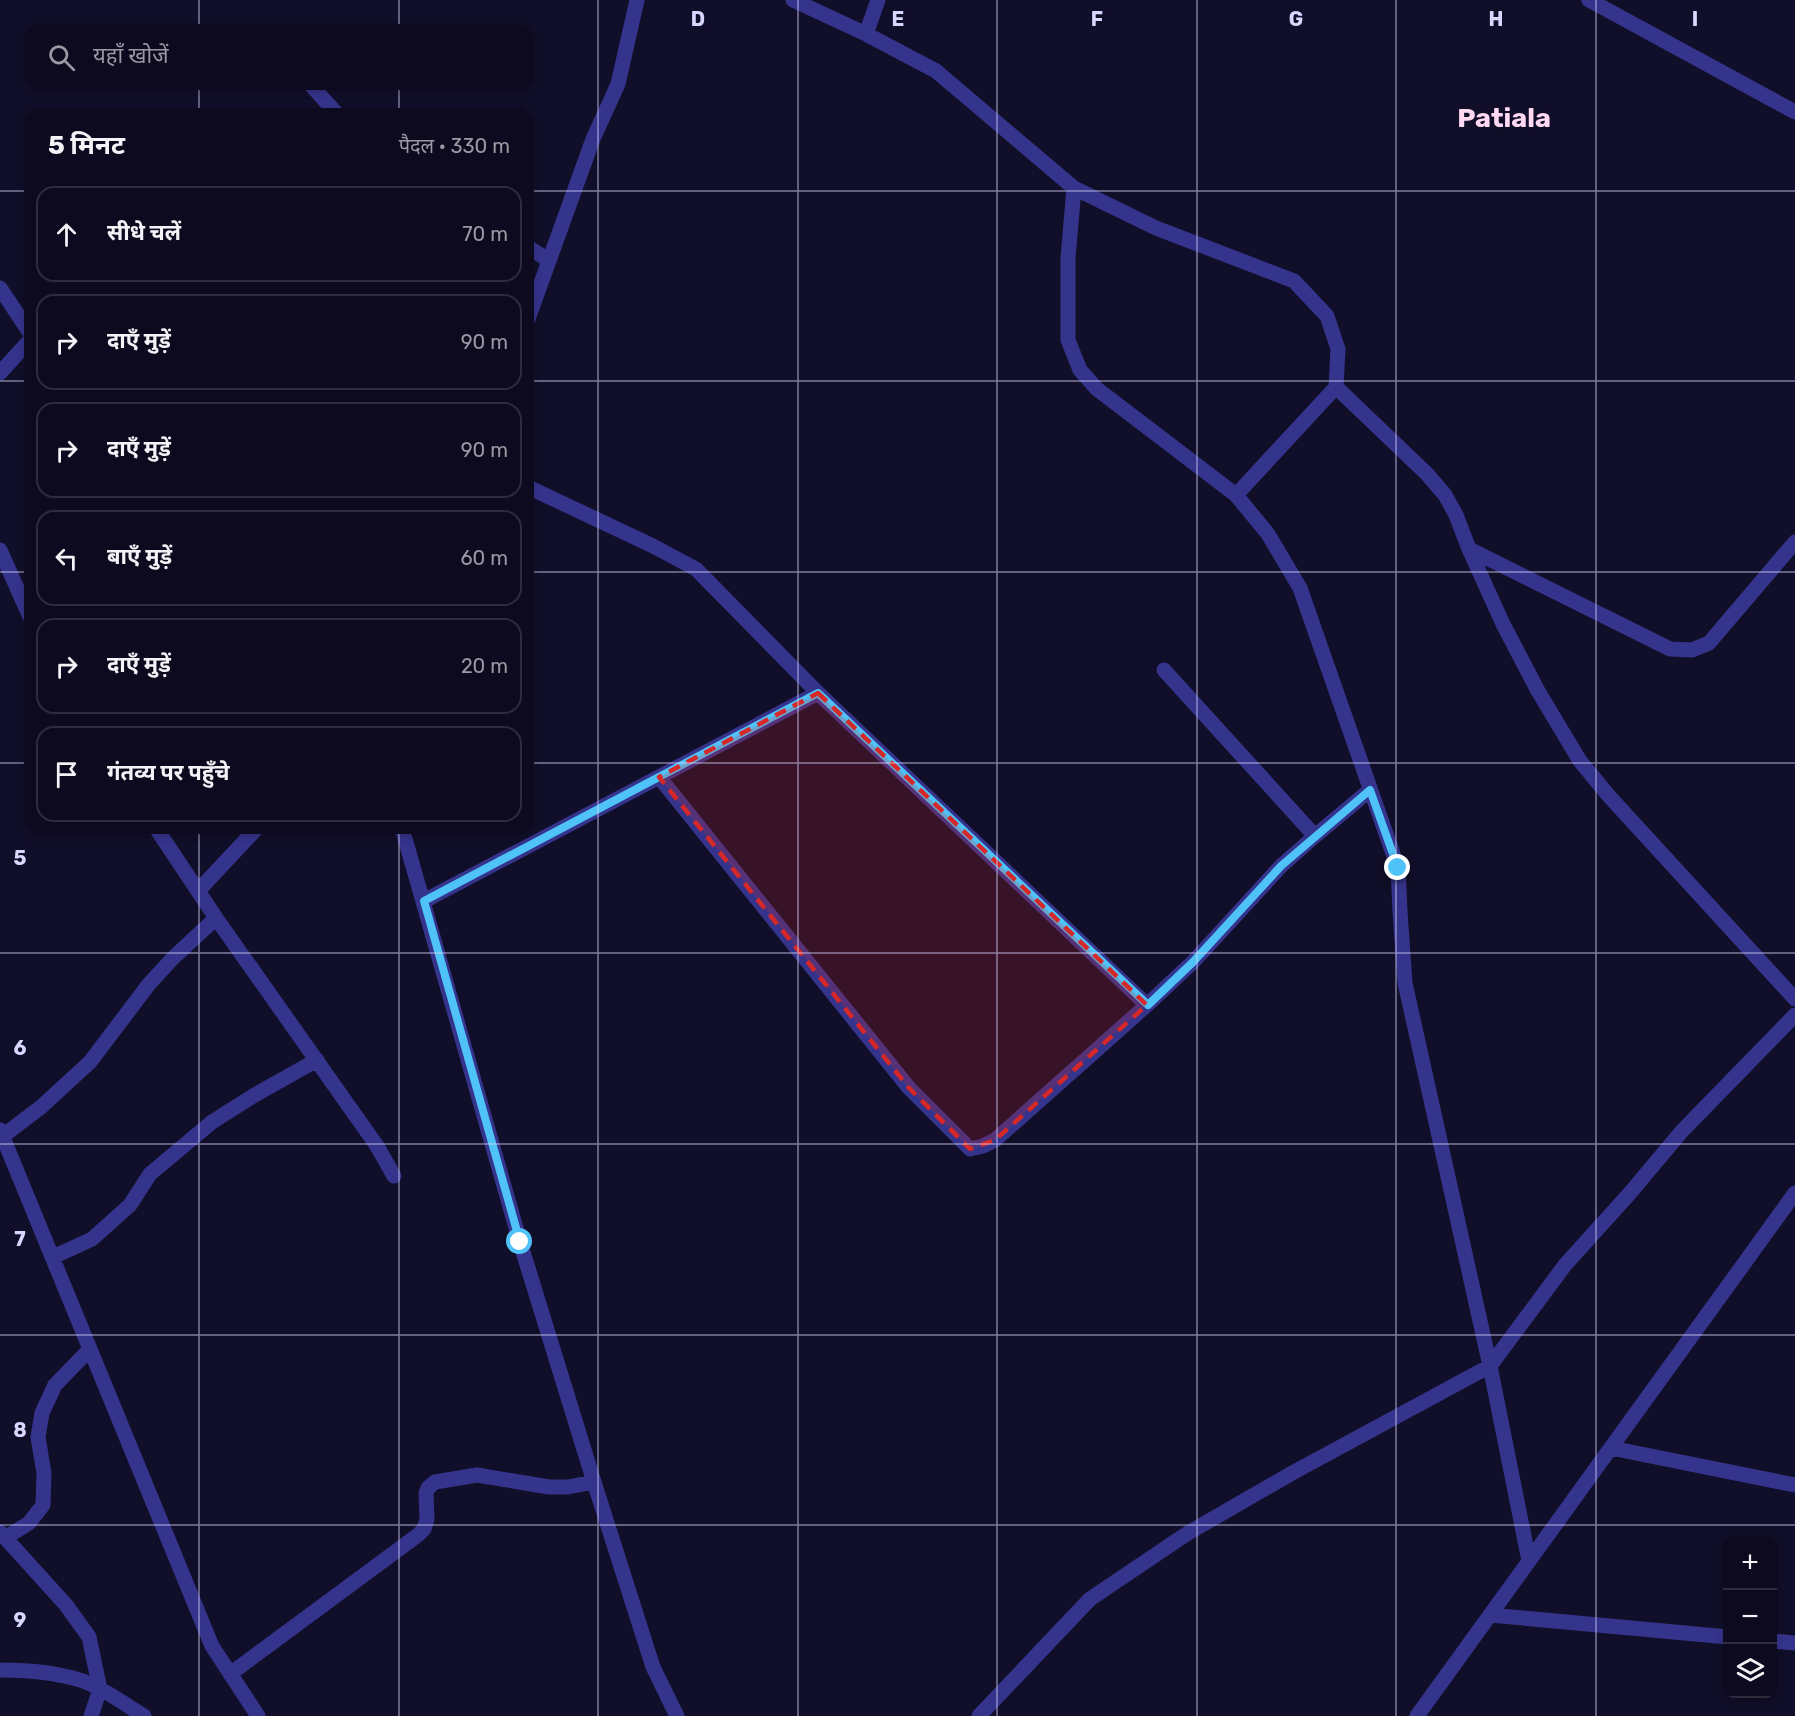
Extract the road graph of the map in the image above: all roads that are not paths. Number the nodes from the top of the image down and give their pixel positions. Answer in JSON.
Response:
{"nodes":[{"id":1,"x":637,"y":0,"type":"edge"},
{"id":2,"x":793,"y":0,"type":"edge"},
{"id":3,"x":879,"y":0,"type":"edge"},
{"id":4,"x":1589,"y":0,"type":"edge"},
{"id":5,"x":866,"y":34,"type":"junction"},
{"id":6,"x":315,"y":90,"type":"edge"},
{"id":7,"x":332,"y":108,"type":"edge"},
{"id":8,"x":1795,"y":112,"type":"edge"},
{"id":9,"x":1074,"y":188,"type":"junction"},
{"id":10,"x":534,"y":251,"type":"edge"},
{"id":11,"x":548,"y":260,"type":"junction"},
{"id":12,"x":0,"y":288,"type":"edge"},
{"id":13,"x":534,"y":302,"type":"edge"},
{"id":14,"x":24,"y":324,"type":"edge"},
{"id":15,"x":24,"y":347,"type":"edge"},
{"id":16,"x":0,"y":373,"type":"edge"},
{"id":17,"x":1336,"y":387,"type":"junction"},
{"id":18,"x":534,"y":490,"type":"edge"},
{"id":19,"x":1236,"y":495,"type":"junction"},
{"id":20,"x":1795,"y":542,"type":"edge"},
{"id":21,"x":1469,"y":549,"type":"junction"},
{"id":22,"x":0,"y":550,"type":"edge"},
{"id":23,"x":24,"y":604,"type":"edge"},
{"id":24,"x":1164,"y":670,"type":"dead end"},
{"id":25,"x":818,"y":693,"type":"junction"},
{"id":26,"x":659,"y":777,"type":"junction"},
{"id":27,"x":1370,"y":790,"type":"junction"},
{"id":28,"x":160,"y":834,"type":"edge"},
{"id":29,"x":251,"y":834,"type":"edge"},
{"id":30,"x":404,"y":834,"type":"edge"},
{"id":31,"x":1315,"y":836,"type":"junction"},
{"id":32,"x":198,"y":891,"type":"junction"},
{"id":33,"x":424,"y":901,"type":"junction"},
{"id":34,"x":216,"y":918,"type":"junction"},
{"id":35,"x":1795,"y":999,"type":"edge"},
{"id":36,"x":1148,"y":1005,"type":"junction"},
{"id":37,"x":1795,"y":1015,"type":"edge"},
{"id":38,"x":317,"y":1060,"type":"junction"},
{"id":39,"x":1,"y":1133,"type":"edge"},
{"id":40,"x":6,"y":1162,"type":"edge"},
{"id":41,"x":394,"y":1176,"type":"dead end"},
{"id":42,"x":1795,"y":1194,"type":"edge"},
{"id":43,"x":53,"y":1257,"type":"junction"},
{"id":44,"x":90,"y":1349,"type":"junction"},
{"id":45,"x":1490,"y":1366,"type":"junction"},
{"id":46,"x":1611,"y":1448,"type":"junction"},
{"id":47,"x":594,"y":1482,"type":"junction"},
{"id":48,"x":1795,"y":1485,"type":"edge"},
{"id":49,"x":3,"y":1535,"type":"edge"},
{"id":50,"x":1530,"y":1561,"type":"junction"},
{"id":51,"x":1490,"y":1615,"type":"junction"},
{"id":52,"x":1723,"y":1636,"type":"edge"},
{"id":53,"x":1777,"y":1641,"type":"edge"},
{"id":54,"x":1795,"y":1643,"type":"edge"},
{"id":55,"x":0,"y":1670,"type":"edge"},
{"id":56,"x":231,"y":1674,"type":"junction"},
{"id":57,"x":100,"y":1689,"type":"junction"},
{"id":58,"x":91,"y":1716,"type":"edge"},
{"id":59,"x":144,"y":1716,"type":"edge"},
{"id":60,"x":258,"y":1716,"type":"edge"},
{"id":61,"x":677,"y":1716,"type":"edge"},
{"id":62,"x":979,"y":1716,"type":"edge"},
{"id":63,"x":1417,"y":1716,"type":"edge"}],
"edges":[{"from":1,"to":11,"type":"street"},
{"from":2,"to":5,"type":"street"},
{"from":3,"to":5,"type":"street"},
{"from":4,"to":8,"type":"street"},
{"from":5,"to":9,"type":"street"},
{"from":6,"to":7,"type":"street"},
{"from":9,"to":17,"type":"street"},
{"from":9,"to":19,"type":"street"},
{"from":10,"to":11,"type":"street"},
{"from":11,"to":13,"type":"street"},
{"from":12,"to":14,"type":"street"},
{"from":15,"to":16,"type":"street"},
{"from":17,"to":19,"type":"street"},
{"from":17,"to":21,"type":"street"},
{"from":18,"to":25,"type":"street"},
{"from":19,"to":27,"type":"street"},
{"from":20,"to":21,"type":"street"},
{"from":21,"to":35,"type":"street"},
{"from":22,"to":23,"type":"street"},
{"from":24,"to":31,"type":"street"},
{"from":25,"to":26,"type":"street"},
{"from":25,"to":36,"type":"street"},
{"from":26,"to":33,"type":"street"},
{"from":26,"to":36,"type":"street"},
{"from":27,"to":31,"type":"street"},
{"from":27,"to":45,"type":"street"},
{"from":28,"to":32,"type":"street"},
{"from":29,"to":32,"type":"street"},
{"from":30,"to":33,"type":"street"},
{"from":31,"to":36,"type":"street"},
{"from":32,"to":34,"type":"street"},
{"from":33,"to":47,"type":"street"},
{"from":34,"to":38,"type":"street"},
{"from":34,"to":39,"type":"street"},
{"from":37,"to":45,"type":"street"},
{"from":38,"to":41,"type":"street"},
{"from":38,"to":43,"type":"street"},
{"from":39,"to":40,"type":"street"},
{"from":40,"to":43,"type":"street"},
{"from":42,"to":46,"type":"street"},
{"from":43,"to":44,"type":"street"},
{"from":44,"to":49,"type":"street"},
{"from":44,"to":56,"type":"street"},
{"from":45,"to":50,"type":"street"},
{"from":45,"to":62,"type":"street"},
{"from":46,"to":48,"type":"street"},
{"from":46,"to":50,"type":"street"},
{"from":47,"to":56,"type":"street"},
{"from":47,"to":61,"type":"street"},
{"from":49,"to":57,"type":"street"},
{"from":50,"to":51,"type":"street"},
{"from":51,"to":52,"type":"street"},
{"from":51,"to":63,"type":"street"},
{"from":53,"to":54,"type":"street"},
{"from":55,"to":57,"type":"street"},
{"from":56,"to":60,"type":"street"},
{"from":57,"to":58,"type":"street"},
{"from":57,"to":59,"type":"street"}]}
